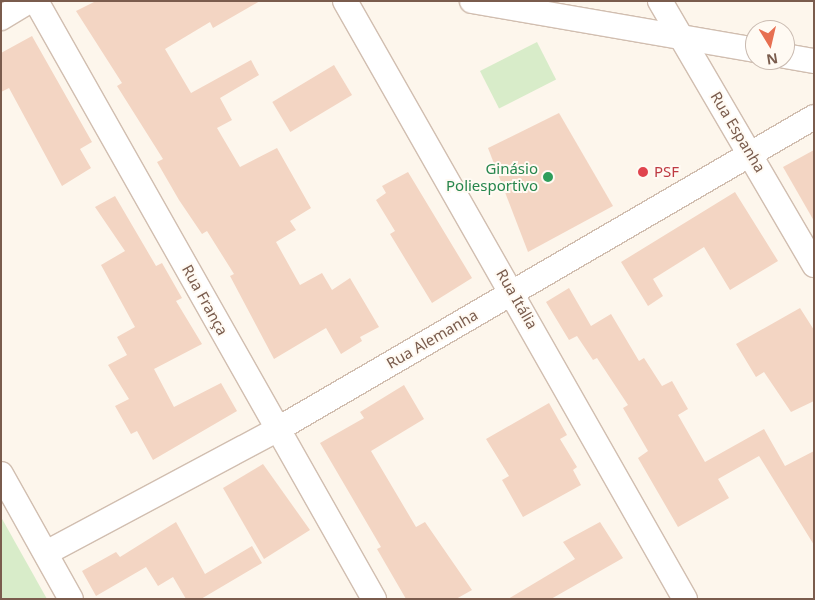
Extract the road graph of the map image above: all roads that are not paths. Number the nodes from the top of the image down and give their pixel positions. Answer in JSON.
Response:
{"nodes":[{"id":1,"x":29,"y":1,"type":"edge"},
{"id":2,"x":36,"y":1,"type":"edge"},
{"id":3,"x":345,"y":1,"type":"edge"},
{"id":4,"x":472,"y":1,"type":"edge"},
{"id":5,"x":660,"y":1,"type":"edge"},
{"id":6,"x":1,"y":18,"type":"edge"},
{"id":7,"x":679,"y":35,"type":"junction"},
{"id":8,"x":745,"y":48,"type":"edge"},
{"id":9,"x":795,"y":58,"type":"edge"},
{"id":10,"x":814,"y":61,"type":"edge"},
{"id":11,"x":814,"y":117,"type":"edge"},
{"id":12,"x":752,"y":154,"type":"junction"},
{"id":13,"x":814,"y":265,"type":"edge"},
{"id":14,"x":513,"y":292,"type":"junction"},
{"id":15,"x":278,"y":429,"type":"junction"},
{"id":16,"x":1,"y":474,"type":"edge"},
{"id":17,"x":46,"y":554,"type":"junction"},
{"id":18,"x":71,"y":599,"type":"edge"},
{"id":19,"x":374,"y":599,"type":"edge"},
{"id":20,"x":685,"y":599,"type":"edge"}],
"edges":[{"from":1,"to":6,"type":"street"},
{"from":2,"to":15,"type":"street","name":"Rua França"},
{"from":3,"to":14,"type":"street","name":"Rua Itália"},
{"from":4,"to":7,"type":"street"},
{"from":5,"to":7,"type":"street","name":"Rua Espanha"},
{"from":7,"to":8,"type":"street"},
{"from":7,"to":12,"type":"street","name":"Rua Espanha"},
{"from":9,"to":10,"type":"street"},
{"from":11,"to":12,"type":"street","name":"Rua Alemanha"},
{"from":12,"to":13,"type":"street","name":"Rua Espanha"},
{"from":12,"to":14,"type":"street","name":"Rua Alemanha"},
{"from":14,"to":15,"type":"street","name":"Rua Alemanha"},
{"from":14,"to":20,"type":"street","name":"Rua Itália"},
{"from":15,"to":17,"type":"street","name":"Rua Alemanha"},
{"from":15,"to":19,"type":"street","name":"Rua França"},
{"from":16,"to":17,"type":"street"},
{"from":17,"to":18,"type":"street"}]}
